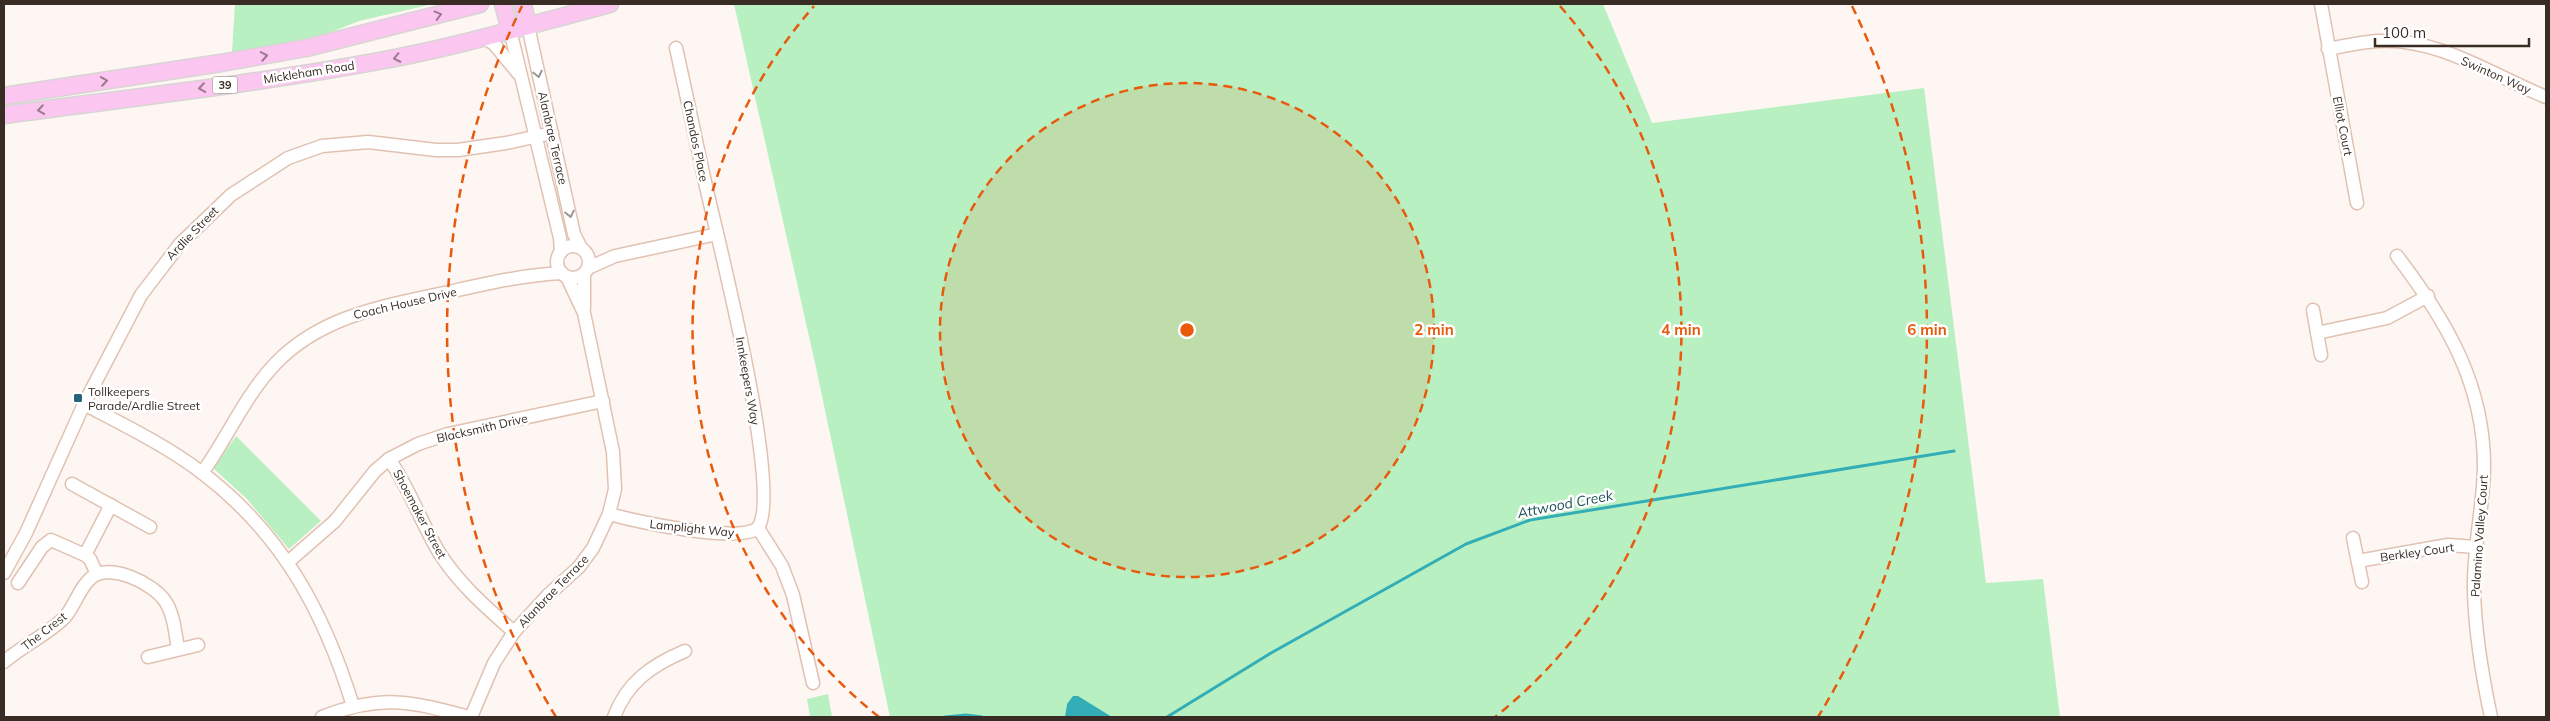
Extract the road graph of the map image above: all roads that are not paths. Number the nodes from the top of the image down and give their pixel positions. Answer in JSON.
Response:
{"nodes":[{"id":1,"x":480,"y":4,"type":"edge"},
{"id":2,"x":503,"y":4,"type":"edge"},
{"id":3,"x":523,"y":4,"type":"edge"},
{"id":4,"x":610,"y":4,"type":"edge"},
{"id":5,"x":2321,"y":4,"type":"edge"},
{"id":6,"x":528,"y":26,"type":"junction"},
{"id":7,"x":510,"y":30,"type":"junction"},
{"id":8,"x":483,"y":37,"type":"junction"},
{"id":9,"x":676,"y":48,"type":"dead end"},
{"id":10,"x":2328,"y":49,"type":"junction"},
{"id":11,"x":521,"y":77,"type":"junction"},
{"id":12,"x":4,"y":96,"type":"edge"},
{"id":13,"x":2546,"y":97,"type":"edge"},
{"id":14,"x":4,"y":115,"type":"edge"},
{"id":15,"x":552,"y":133,"type":"junction"},
{"id":16,"x":536,"y":137,"type":"junction"},
{"id":17,"x":2357,"y":203,"type":"dead end"},
{"id":18,"x":717,"y":234,"type":"junction"},
{"id":19,"x":584,"y":252,"type":"junction"},
{"id":20,"x":615,"y":256,"type":"junction"},
{"id":21,"x":2397,"y":256,"type":"dead end"},
{"id":22,"x":562,"y":266,"type":"junction"},
{"id":23,"x":586,"y":271,"type":"junction"},
{"id":24,"x":2428,"y":296,"type":"junction"},
{"id":25,"x":2313,"y":310,"type":"dead end"},
{"id":26,"x":584,"y":312,"type":"junction"},
{"id":27,"x":2317,"y":333,"type":"junction"},
{"id":28,"x":2321,"y":355,"type":"dead end"},
{"id":29,"x":603,"y":401,"type":"junction"},
{"id":30,"x":84,"y":404,"type":"junction"},
{"id":31,"x":389,"y":459,"type":"junction"},
{"id":32,"x":202,"y":473,"type":"junction"},
{"id":33,"x":72,"y":484,"type":"dead end"},
{"id":34,"x":111,"y":505,"type":"junction"},
{"id":35,"x":609,"y":514,"type":"junction"},
{"id":36,"x":150,"y":527,"type":"dead end"},
{"id":37,"x":758,"y":528,"type":"junction"},
{"id":38,"x":2353,"y":538,"type":"dead end"},
{"id":39,"x":2476,"y":547,"type":"junction"},
{"id":40,"x":85,"y":555,"type":"junction"},
{"id":41,"x":2358,"y":561,"type":"junction"},
{"id":42,"x":288,"y":562,"type":"junction"},
{"id":43,"x":4,"y":573,"type":"edge"},
{"id":44,"x":97,"y":574,"type":"junction"},
{"id":45,"x":2362,"y":582,"type":"dead end"},
{"id":46,"x":18,"y":583,"type":"dead end"},
{"id":47,"x":514,"y":632,"type":"junction"},
{"id":48,"x":198,"y":645,"type":"dead end"},
{"id":49,"x":178,"y":648,"type":"junction"},
{"id":50,"x":685,"y":651,"type":"dead end"},
{"id":51,"x":148,"y":657,"type":"dead end"},
{"id":52,"x":4,"y":662,"type":"edge"},
{"id":53,"x":813,"y":683,"type":"dead end"},
{"id":54,"x":353,"y":706,"type":"junction"},
{"id":55,"x":322,"y":717,"type":"edge"},
{"id":56,"x":470,"y":717,"type":"edge"},
{"id":57,"x":614,"y":717,"type":"edge"},
{"id":58,"x":2490,"y":717,"type":"edge"}],
"edges":[{"from":12,"to":1,"type":"main road","name":"Mickleham Road","number":"39","one_way":true},
{"from":2,"to":7,"type":"main road"},
{"from":3,"to":6,"type":"main road"},
{"from":4,"to":6,"type":"main road","name":"Mickleham Road","number":"39"},
{"from":5,"to":10,"type":"street","name":"Elliot Court"},
{"from":6,"to":7,"type":"main road","name":"Mickleham Road","number":"39"},
{"from":6,"to":15,"type":"street","name":"Alanbrae Terrace","one_way":true},
{"from":7,"to":8,"type":"main road","name":"Mickleham Road","number":"39"},
{"from":7,"to":11,"type":"street","name":"Alanbrae Terrace"},
{"from":8,"to":11,"type":"street"},
{"from":8,"to":14,"type":"main road","name":"Mickleham Road","number":"39","one_way":true},
{"from":9,"to":18,"type":"street","name":"Chandos Place"},
{"from":10,"to":13,"type":"street","name":"Swinton Way"},
{"from":10,"to":17,"type":"street","name":"Elliot Court"},
{"from":11,"to":16,"type":"street","name":"Alanbrae Terrace"},
{"from":15,"to":16,"type":"street","name":"Ardlie Street"},
{"from":15,"to":19,"type":"street","name":"Alanbrae Terrace","one_way":true},
{"from":16,"to":22,"type":"street","name":"Alanbrae Terrace"},
{"from":16,"to":30,"type":"street","name":"Ardlie Street"},
{"from":18,"to":20,"type":"street"},
{"from":18,"to":37,"type":"street","name":"Innkeepers Way"},
{"from":19,"to":20,"type":"street"},
{"from":19,"to":22,"type":"street"},
{"from":19,"to":23,"type":"street","name":"Alanbrae Terrace"},
{"from":20,"to":23,"type":"street"},
{"from":21,"to":24,"type":"street","name":"Palamino Valley Court"},
{"from":22,"to":23,"type":"street"},
{"from":22,"to":26,"type":"street","name":"Alanbrae Terrace"},
{"from":22,"to":32,"type":"street","name":"Coach House Drive"},
{"from":23,"to":26,"type":"street","name":"Alanbrae Terrace"},
{"from":24,"to":27,"type":"street"},
{"from":24,"to":39,"type":"street","name":"Palamino Valley Court"},
{"from":25,"to":27,"type":"street"},
{"from":26,"to":29,"type":"street","name":"Alanbrae Terrace"},
{"from":27,"to":28,"type":"street"},
{"from":29,"to":31,"type":"street","name":"Blacksmith Drive"},
{"from":29,"to":35,"type":"street","name":"Alanbrae Terrace"},
{"from":30,"to":32,"type":"street"},
{"from":30,"to":43,"type":"street","name":"Ardlie Street"},
{"from":31,"to":42,"type":"street","name":"Blacksmith Drive"},
{"from":31,"to":47,"type":"street","name":"Shoemaker Street"},
{"from":32,"to":42,"type":"street"},
{"from":33,"to":34,"type":"street"},
{"from":34,"to":36,"type":"street"},
{"from":34,"to":40,"type":"street"},
{"from":35,"to":37,"type":"street","name":"Lamplight Way"},
{"from":35,"to":47,"type":"street","name":"Alanbrae Terrace"},
{"from":37,"to":53,"type":"street"},
{"from":38,"to":41,"type":"street"},
{"from":39,"to":41,"type":"street","name":"Berkley Court"},
{"from":39,"to":58,"type":"street","name":"Palamino Valley Court"},
{"from":40,"to":44,"type":"street"},
{"from":40,"to":46,"type":"street"},
{"from":41,"to":45,"type":"street"},
{"from":42,"to":54,"type":"street"},
{"from":44,"to":49,"type":"street"},
{"from":44,"to":52,"type":"street","name":"The Crest"},
{"from":47,"to":56,"type":"street","name":"Alanbrae Terrace"},
{"from":48,"to":49,"type":"street"},
{"from":49,"to":51,"type":"street"},
{"from":50,"to":57,"type":"street"},
{"from":54,"to":55,"type":"street"},
{"from":54,"to":56,"type":"street"}]}
